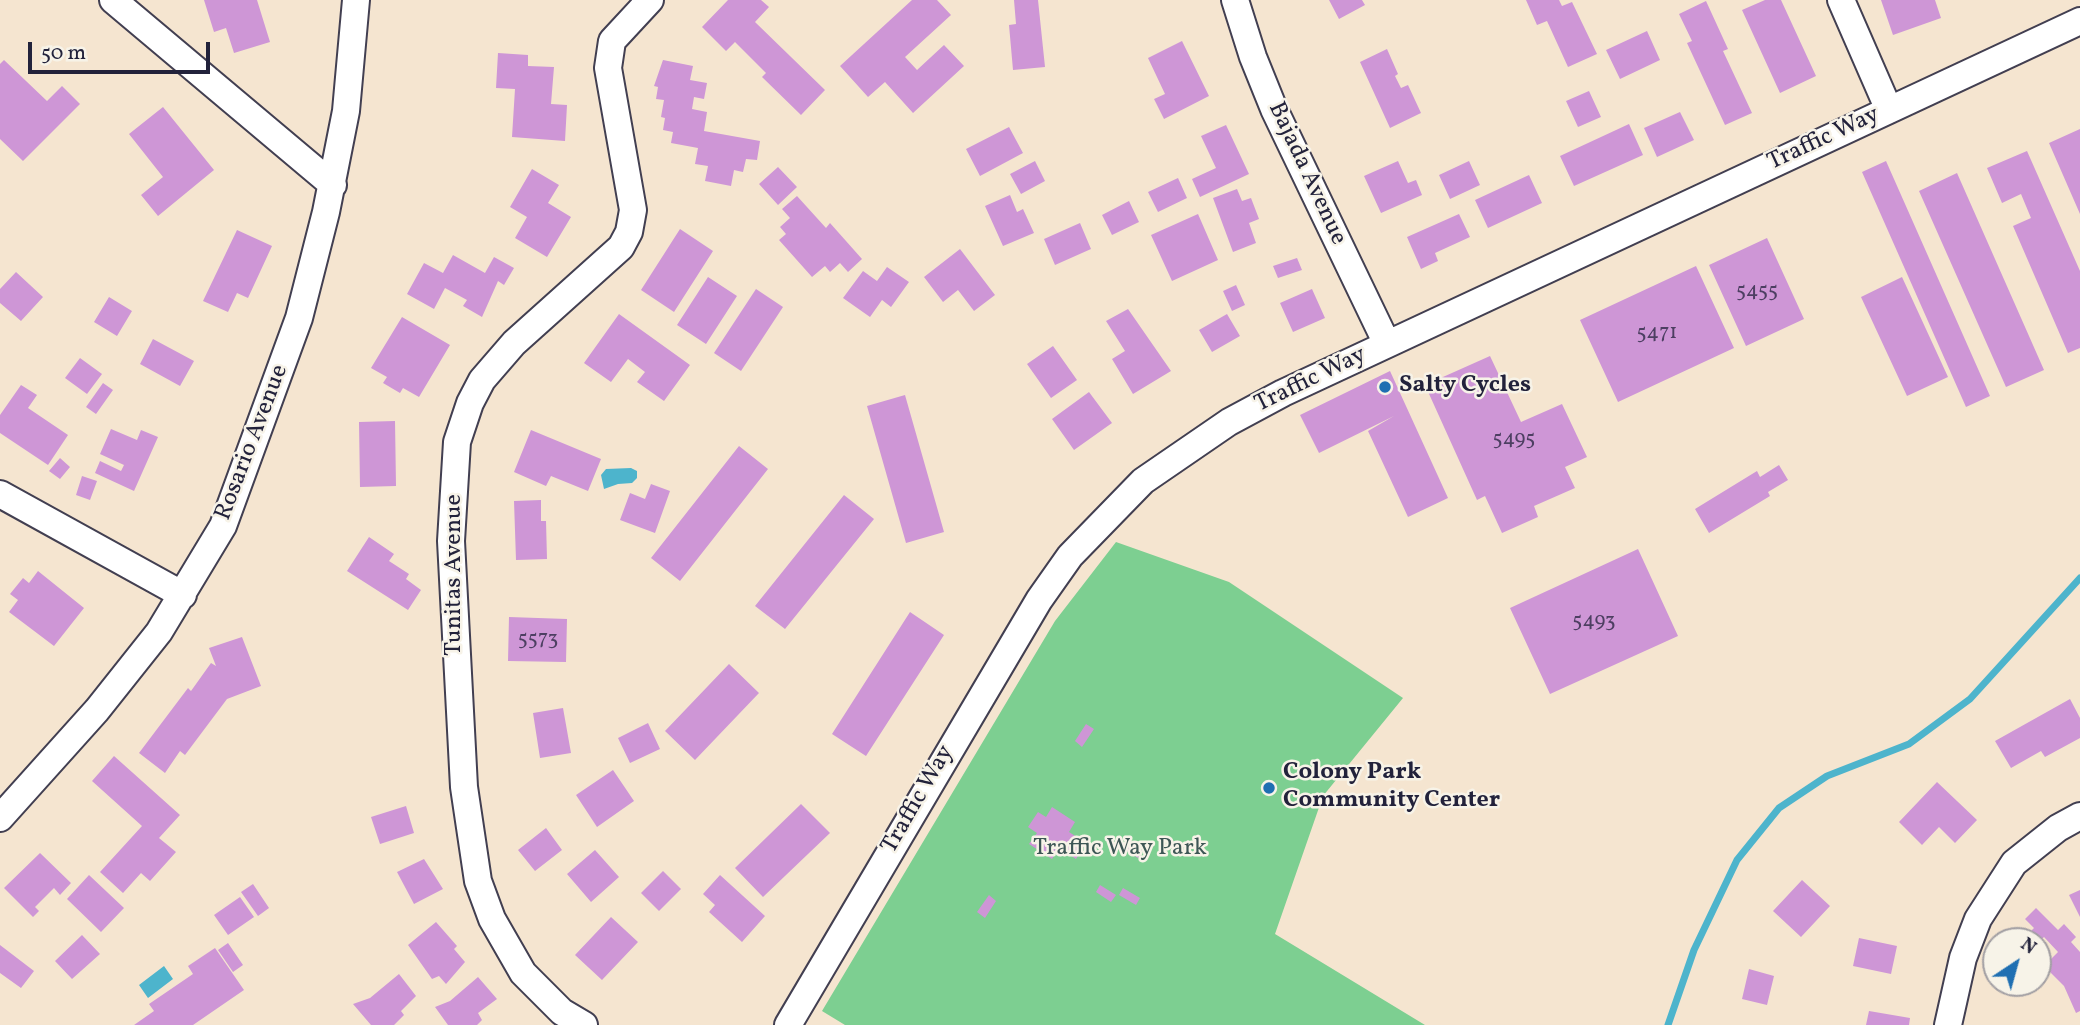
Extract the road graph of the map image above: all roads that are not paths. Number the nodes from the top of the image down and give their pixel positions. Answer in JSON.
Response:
{"nodes":[{"id":1,"x":113,"y":0,"type":"edge"},
{"id":2,"x":356,"y":0,"type":"edge"},
{"id":3,"x":650,"y":0,"type":"edge"},
{"id":4,"x":1236,"y":0,"type":"edge"},
{"id":5,"x":1841,"y":0,"type":"edge"},
{"id":6,"x":2080,"y":21,"type":"edge"},
{"id":7,"x":1889,"y":110,"type":"junction"},
{"id":8,"x":332,"y":185,"type":"junction"},
{"id":9,"x":1387,"y":344,"type":"junction"},
{"id":10,"x":0,"y":494,"type":"edge"},
{"id":11,"x":183,"y":596,"type":"junction"},
{"id":12,"x":2080,"y":816,"type":"edge"},
{"id":13,"x":0,"y":817,"type":"edge"},
{"id":14,"x":584,"y":1025,"type":"edge"},
{"id":15,"x":788,"y":1025,"type":"edge"},
{"id":16,"x":1948,"y":1025,"type":"edge"}],
"edges":[{"from":1,"to":8,"type":"street"},
{"from":2,"to":8,"type":"street","name":"Rosario Avenue"},
{"from":3,"to":14,"type":"street","name":"Tunitas Avenue"},
{"from":4,"to":9,"type":"street","name":"Bajada Avenue"},
{"from":5,"to":7,"type":"street"},
{"from":6,"to":7,"type":"street","name":"Traffic Way"},
{"from":7,"to":9,"type":"street","name":"Traffic Way"},
{"from":8,"to":11,"type":"street","name":"Rosario Avenue"},
{"from":9,"to":15,"type":"street","name":"Traffic Way"},
{"from":10,"to":11,"type":"street"},
{"from":11,"to":13,"type":"street","name":"Rosario Avenue"},
{"from":12,"to":16,"type":"street"}]}
